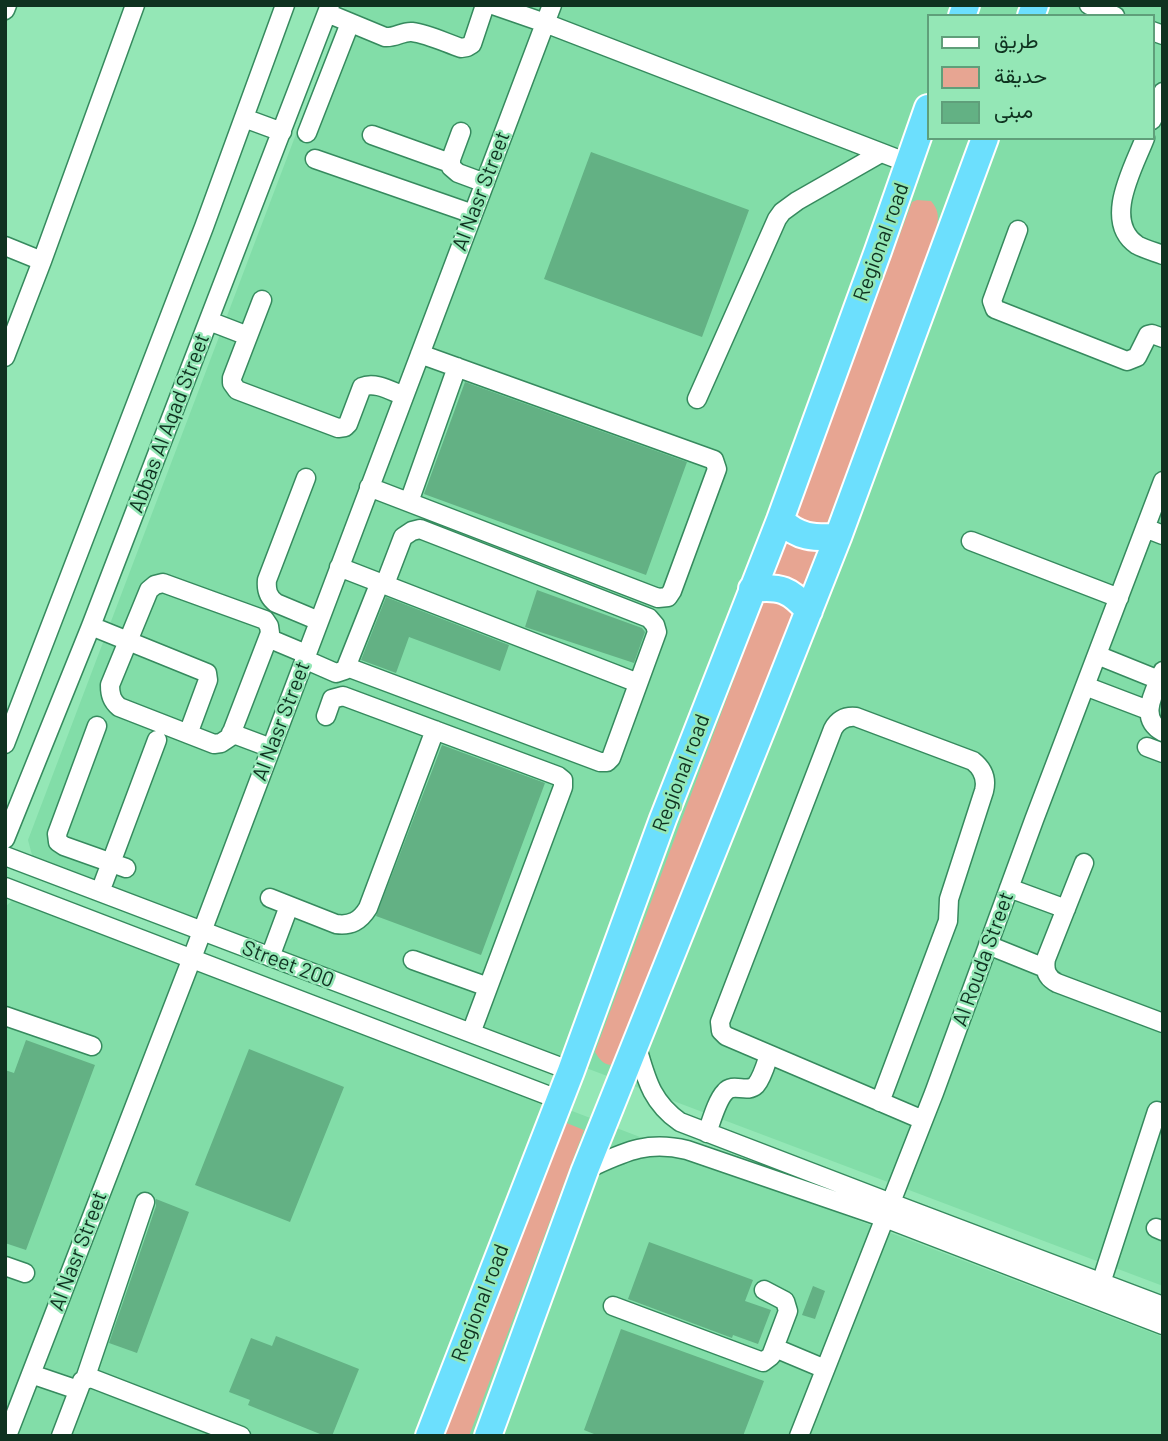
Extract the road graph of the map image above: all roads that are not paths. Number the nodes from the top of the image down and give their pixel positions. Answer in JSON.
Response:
{"nodes":[{"id":1,"x":7,"y":5,"type":"edge"},
{"id":2,"x":135,"y":5,"type":"edge"},
{"id":3,"x":285,"y":5,"type":"edge"},
{"id":4,"x":485,"y":5,"type":"edge"},
{"id":5,"x":493,"y":5,"type":"edge"},
{"id":6,"x":552,"y":5,"type":"edge"},
{"id":7,"x":1089,"y":5,"type":"edge"},
{"id":8,"x":329,"y":9,"type":"edge"},
{"id":9,"x":5,"y":10,"type":"edge"},
{"id":10,"x":1110,"y":14,"type":"edge"},
{"id":11,"x":350,"y":23,"type":"junction"},
{"id":12,"x":545,"y":23,"type":"junction"},
{"id":13,"x":302,"y":83,"type":"junction"},
{"id":14,"x":324,"y":92,"type":"junction"},
{"id":15,"x":1163,"y":92,"type":"edge"},
{"id":16,"x":926,"y":114,"type":"edge"},
{"id":17,"x":1154,"y":115,"type":"edge"},
{"id":18,"x":244,"y":118,"type":"junction"},
{"id":19,"x":282,"y":132,"type":"junction"},
{"id":20,"x":461,"y":132,"type":"dead end"},
{"id":21,"x":307,"y":133,"type":"dead end"},
{"id":22,"x":372,"y":135,"type":"dead end"},
{"id":23,"x":984,"y":140,"type":"edge"},
{"id":24,"x":1144,"y":140,"type":"edge"},
{"id":25,"x":881,"y":153,"type":"junction"},
{"id":26,"x":315,"y":159,"type":"dead end"},
{"id":27,"x":450,"y":163,"type":"junction"},
{"id":28,"x":908,"y":163,"type":"junction"},
{"id":29,"x":485,"y":183,"type":"junction"},
{"id":30,"x":472,"y":215,"type":"junction"},
{"id":31,"x":1018,"y":230,"type":"dead end"},
{"id":32,"x":5,"y":246,"type":"edge"},
{"id":33,"x":1163,"y":255,"type":"edge"},
{"id":34,"x":43,"y":261,"type":"junction"},
{"id":35,"x":262,"y":300,"type":"dead end"},
{"id":36,"x":209,"y":321,"type":"junction"},
{"id":37,"x":248,"y":336,"type":"junction"},
{"id":38,"x":1163,"y":338,"type":"edge"},
{"id":39,"x":420,"y":354,"type":"junction"},
{"id":40,"x":5,"y":357,"type":"edge"},
{"id":41,"x":457,"y":367,"type":"junction"},
{"id":42,"x":404,"y":396,"type":"junction"},
{"id":43,"x":697,"y":399,"type":"dead end"},
{"id":44,"x":306,"y":478,"type":"dead end"},
{"id":45,"x":369,"y":487,"type":"junction"},
{"id":46,"x":1161,"y":492,"type":"edge"},
{"id":47,"x":409,"y":502,"type":"junction"},
{"id":48,"x":780,"y":520,"type":"junction"},
{"id":49,"x":1145,"y":528,"type":"junction"},
{"id":50,"x":1163,"y":535,"type":"edge"},
{"id":51,"x":838,"y":537,"type":"junction"},
{"id":52,"x":971,"y":541,"type":"dead end"},
{"id":53,"x":339,"y":567,"type":"junction"},
{"id":54,"x":383,"y":583,"type":"junction"},
{"id":55,"x":752,"y":589,"type":"junction"},
{"id":56,"x":1119,"y":598,"type":"junction"},
{"id":57,"x":809,"y":611,"type":"junction"},
{"id":58,"x":319,"y":621,"type":"junction"},
{"id":59,"x":92,"y":626,"type":"junction"},
{"id":60,"x":268,"y":638,"type":"junction"},
{"id":61,"x":128,"y":641,"type":"junction"},
{"id":62,"x":1097,"y":655,"type":"junction"},
{"id":63,"x":305,"y":656,"type":"junction"},
{"id":64,"x":347,"y":667,"type":"junction"},
{"id":65,"x":1161,"y":675,"type":"edge"},
{"id":66,"x":638,"y":682,"type":"junction"},
{"id":67,"x":1085,"y":686,"type":"junction"},
{"id":68,"x":1148,"y":710,"type":"junction"},
{"id":69,"x":326,"y":716,"type":"dead end"},
{"id":70,"x":97,"y":726,"type":"dead end"},
{"id":71,"x":435,"y":730,"type":"junction"},
{"id":72,"x":1163,"y":732,"type":"edge"},
{"id":73,"x":231,"y":733,"type":"junction"},
{"id":74,"x":188,"y":734,"type":"junction"},
{"id":75,"x":157,"y":740,"type":"dead end"},
{"id":76,"x":5,"y":744,"type":"edge"},
{"id":77,"x":271,"y":748,"type":"junction"},
{"id":78,"x":5,"y":839,"type":"edge"},
{"id":79,"x":5,"y":856,"type":"edge"},
{"id":80,"x":1084,"y":863,"type":"dead end"},
{"id":81,"x":119,"y":865,"type":"junction"},
{"id":82,"x":5,"y":887,"type":"edge"},
{"id":83,"x":1009,"y":888,"type":"junction"},
{"id":84,"x":100,"y":892,"type":"junction"},
{"id":85,"x":270,"y":898,"type":"dead end"},
{"id":86,"x":289,"y":906,"type":"junction"},
{"id":87,"x":1066,"y":909,"type":"junction"},
{"id":88,"x":201,"y":931,"type":"junction"},
{"id":89,"x":988,"y":945,"type":"junction"},
{"id":90,"x":271,"y":957,"type":"junction"},
{"id":91,"x":192,"y":958,"type":"junction"},
{"id":92,"x":413,"y":960,"type":"dead end"},
{"id":93,"x":1045,"y":968,"type":"junction"},
{"id":94,"x":488,"y":987,"type":"junction"},
{"id":95,"x":5,"y":1016,"type":"edge"},
{"id":96,"x":1163,"y":1023,"type":"edge"},
{"id":97,"x":471,"y":1033,"type":"junction"},
{"id":98,"x":636,"y":1044,"type":"junction"},
{"id":99,"x":92,"y":1046,"type":"dead end"},
{"id":100,"x":769,"y":1055,"type":"junction"},
{"id":101,"x":571,"y":1071,"type":"junction"},
{"id":102,"x":560,"y":1100,"type":"junction"},
{"id":103,"x":880,"y":1102,"type":"junction"},
{"id":104,"x":1157,"y":1111,"type":"dead end"},
{"id":105,"x":923,"y":1120,"type":"junction"},
{"id":106,"x":707,"y":1133,"type":"junction"},
{"id":107,"x":585,"y":1170,"type":"junction"},
{"id":108,"x":145,"y":1202,"type":"dead end"},
{"id":109,"x":888,"y":1211,"type":"junction"},
{"id":110,"x":5,"y":1266,"type":"edge"},
{"id":111,"x":25,"y":1273,"type":"dead end"},
{"id":112,"x":1101,"y":1283,"type":"junction"},
{"id":113,"x":764,"y":1290,"type":"dead end"},
{"id":114,"x":612,"y":1306,"type":"dead end"},
{"id":115,"x":1163,"y":1306,"type":"edge"},
{"id":116,"x":1163,"y":1325,"type":"edge"},
{"id":117,"x":775,"y":1348,"type":"junction"},
{"id":118,"x":825,"y":1369,"type":"junction"},
{"id":119,"x":31,"y":1374,"type":"junction"},
{"id":120,"x":82,"y":1385,"type":"junction"},
{"id":121,"x":7,"y":1436,"type":"edge"},
{"id":122,"x":61,"y":1436,"type":"edge"},
{"id":123,"x":241,"y":1436,"type":"edge"},
{"id":124,"x":429,"y":1436,"type":"edge"},
{"id":125,"x":488,"y":1436,"type":"edge"},
{"id":126,"x":799,"y":1436,"type":"edge"}],
"edges":[{"from":1,"to":9,"type":"street"},
{"from":2,"to":34,"type":"street"},
{"from":3,"to":18,"type":"street","name":"Abbas Al Aqad Street"},
{"from":4,"to":11,"type":"street"},
{"from":5,"to":12,"type":"street"},
{"from":6,"to":12,"type":"street","name":"Al Nasr Street"},
{"from":7,"to":10,"type":"street"},
{"from":8,"to":11,"type":"street"},
{"from":8,"to":13,"type":"street","name":"Abbas Al Aqad Street"},
{"from":11,"to":14,"type":"street"},
{"from":12,"to":25,"type":"street"},
{"from":12,"to":29,"type":"street","name":"Al Nasr Street"},
{"from":13,"to":14,"type":"street"},
{"from":13,"to":19,"type":"street","name":"Abbas Al Aqad Street"},
{"from":14,"to":21,"type":"street"},
{"from":15,"to":17,"type":"street"},
{"from":16,"to":28,"type":"highway","name":"Regional road"},
{"from":18,"to":19,"type":"street"},
{"from":18,"to":76,"type":"street","name":"Abbas Al Aqad Street"},
{"from":19,"to":36,"type":"street","name":"Abbas Al Aqad Street"},
{"from":20,"to":27,"type":"street"},
{"from":22,"to":27,"type":"street"},
{"from":23,"to":51,"type":"highway"},
{"from":24,"to":33,"type":"street"},
{"from":25,"to":28,"type":"street"},
{"from":25,"to":43,"type":"street"},
{"from":26,"to":30,"type":"street"},
{"from":27,"to":29,"type":"street"},
{"from":28,"to":48,"type":"highway","name":"Regional road"},
{"from":29,"to":30,"type":"street","name":"Al Nasr Street"},
{"from":30,"to":39,"type":"street","name":"Al Nasr Street"},
{"from":31,"to":38,"type":"street"},
{"from":32,"to":34,"type":"street"},
{"from":34,"to":40,"type":"street"},
{"from":35,"to":37,"type":"street"},
{"from":36,"to":37,"type":"street"},
{"from":36,"to":59,"type":"street","name":"Abbas Al Aqad Street"},
{"from":37,"to":42,"type":"street"},
{"from":39,"to":41,"type":"street"},
{"from":39,"to":42,"type":"street","name":"Al Nasr Street"},
{"from":41,"to":47,"type":"street"},
{"from":41,"to":47,"type":"street"},
{"from":42,"to":45,"type":"street","name":"Al Nasr Street"},
{"from":44,"to":58,"type":"street"},
{"from":45,"to":47,"type":"street"},
{"from":45,"to":53,"type":"street","name":"Al Nasr Street"},
{"from":46,"to":49,"type":"street","name":"Al Rouda Street"},
{"from":48,"to":51,"type":"highway"},
{"from":48,"to":55,"type":"highway","name":"Regional road"},
{"from":49,"to":50,"type":"street"},
{"from":49,"to":56,"type":"street","name":"Al Rouda Street"},
{"from":51,"to":57,"type":"highway"},
{"from":52,"to":56,"type":"street"},
{"from":53,"to":54,"type":"street"},
{"from":53,"to":58,"type":"street","name":"Al Nasr Street"},
{"from":54,"to":64,"type":"street"},
{"from":54,"to":66,"type":"street"},
{"from":54,"to":66,"type":"street"},
{"from":55,"to":57,"type":"highway"},
{"from":55,"to":101,"type":"highway","name":"Regional road"},
{"from":56,"to":62,"type":"street","name":"Al Rouda Street"},
{"from":57,"to":98,"type":"highway"},
{"from":58,"to":63,"type":"street","name":"Al Nasr Street"},
{"from":59,"to":61,"type":"street"},
{"from":59,"to":78,"type":"street","name":"Abbas Al Aqad Street"},
{"from":60,"to":61,"type":"street"},
{"from":60,"to":63,"type":"street"},
{"from":60,"to":73,"type":"street"},
{"from":61,"to":74,"type":"street"},
{"from":61,"to":74,"type":"street"},
{"from":62,"to":65,"type":"street"},
{"from":62,"to":67,"type":"street","name":"Al Rouda Street"},
{"from":63,"to":64,"type":"street"},
{"from":63,"to":77,"type":"street","name":"Al Nasr Street"},
{"from":64,"to":66,"type":"street"},
{"from":65,"to":68,"type":"street"},
{"from":67,"to":68,"type":"street"},
{"from":67,"to":83,"type":"street","name":"Al Rouda Street"},
{"from":68,"to":72,"type":"street"},
{"from":69,"to":71,"type":"street"},
{"from":70,"to":81,"type":"street"},
{"from":71,"to":86,"type":"street"},
{"from":71,"to":94,"type":"street"},
{"from":73,"to":74,"type":"street"},
{"from":73,"to":77,"type":"street"},
{"from":75,"to":81,"type":"street"},
{"from":77,"to":88,"type":"street","name":"Al Nasr Street"},
{"from":79,"to":84,"type":"street","name":"Street 200"},
{"from":80,"to":87,"type":"street"},
{"from":81,"to":84,"type":"street"},
{"from":82,"to":91,"type":"street","name":"Street 200"},
{"from":83,"to":87,"type":"street"},
{"from":83,"to":89,"type":"street","name":"Al Rouda Street"},
{"from":84,"to":88,"type":"street","name":"Street 200"},
{"from":85,"to":86,"type":"street"},
{"from":86,"to":90,"type":"street"},
{"from":87,"to":93,"type":"street"},
{"from":88,"to":90,"type":"street","name":"Street 200"},
{"from":88,"to":91,"type":"street","name":"Al Nasr Street"},
{"from":89,"to":93,"type":"street"},
{"from":89,"to":105,"type":"street","name":"Al Rouda Street"},
{"from":90,"to":97,"type":"street","name":"Street 200"},
{"from":91,"to":102,"type":"street","name":"Street 200"},
{"from":91,"to":119,"type":"street","name":"Al Nasr Street"},
{"from":92,"to":94,"type":"street"},
{"from":93,"to":96,"type":"street"},
{"from":94,"to":97,"type":"street"},
{"from":95,"to":99,"type":"street"},
{"from":97,"to":101,"type":"street","name":"Street 200"},
{"from":98,"to":106,"type":"street"},
{"from":98,"to":107,"type":"highway"},
{"from":100,"to":103,"type":"street"},
{"from":100,"to":103,"type":"street"},
{"from":100,"to":106,"type":"street"},
{"from":101,"to":102,"type":"highway","name":"Regional road"},
{"from":102,"to":124,"type":"highway","name":"Regional road"},
{"from":103,"to":105,"type":"street"},
{"from":104,"to":112,"type":"street"},
{"from":105,"to":109,"type":"street","name":"Al Rouda Street"},
{"from":106,"to":109,"type":"street"},
{"from":107,"to":109,"type":"street"},
{"from":107,"to":125,"type":"highway"},
{"from":108,"to":120,"type":"street"},
{"from":109,"to":112,"type":"street"},
{"from":109,"to":116,"type":"street"},
{"from":109,"to":118,"type":"street","name":"Al Rouda Street"},
{"from":110,"to":111,"type":"street"},
{"from":112,"to":115,"type":"street"},
{"from":113,"to":117,"type":"street"},
{"from":114,"to":117,"type":"street"},
{"from":117,"to":118,"type":"street"},
{"from":118,"to":126,"type":"street","name":"Al Rouda Street"},
{"from":119,"to":120,"type":"street"},
{"from":119,"to":121,"type":"street","name":"Al Nasr Street"},
{"from":120,"to":122,"type":"street"},
{"from":120,"to":123,"type":"street"}]}
